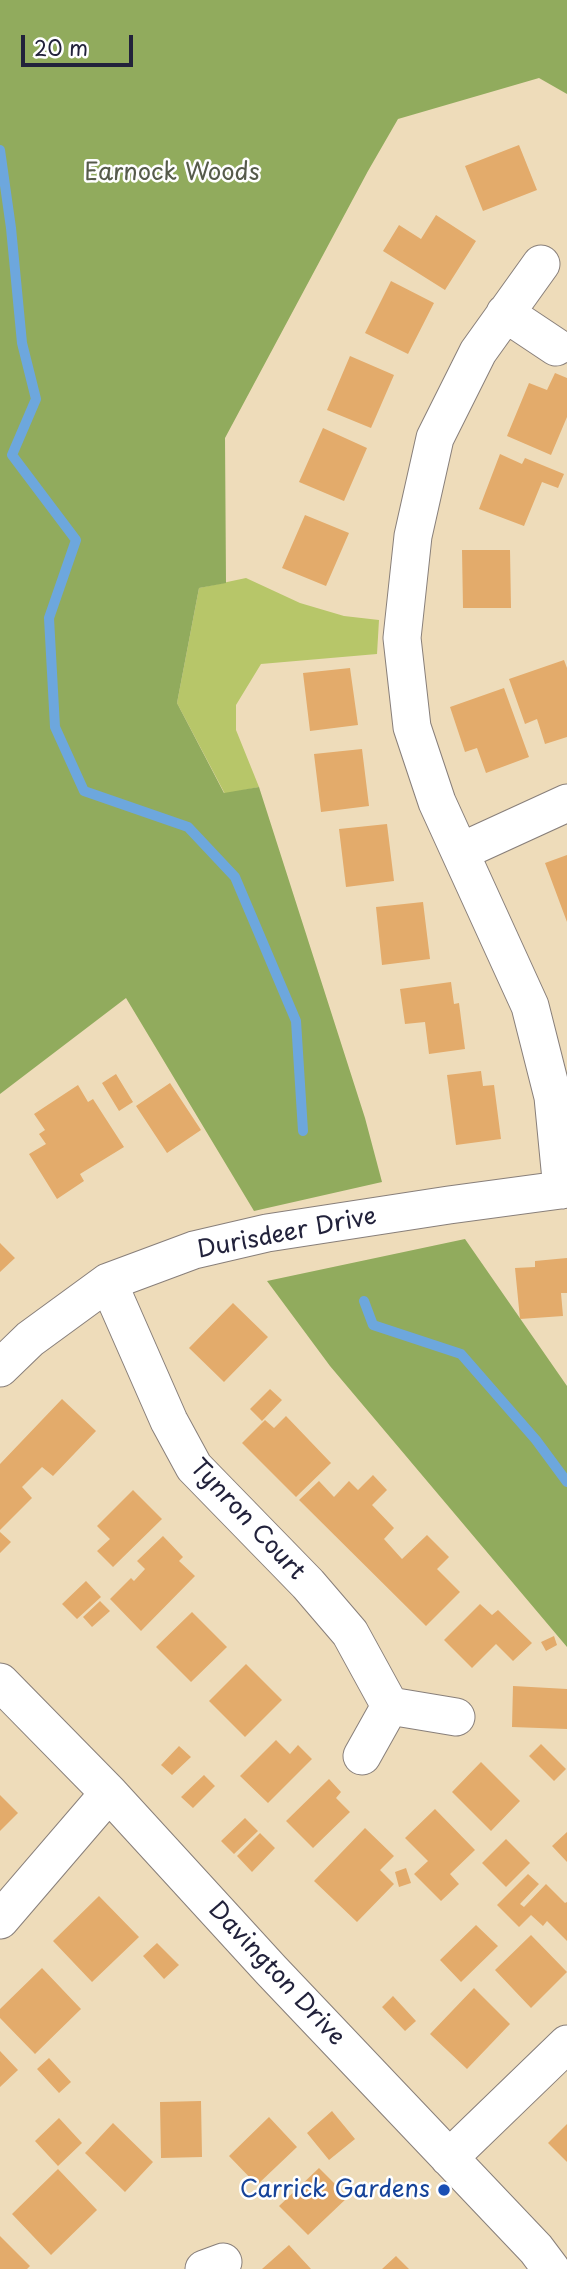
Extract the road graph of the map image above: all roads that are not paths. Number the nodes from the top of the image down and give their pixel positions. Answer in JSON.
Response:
{"nodes":[{"id":1,"x":541,"y":264,"type":"dead end"},
{"id":2,"x":505,"y":313,"type":"junction"},
{"id":3,"x":556,"y":347,"type":"dead end"},
{"id":4,"x":567,"y":803,"type":"edge"},
{"id":5,"x":460,"y":852,"type":"junction"},
{"id":6,"x":565,"y":1190,"type":"edge"},
{"id":7,"x":108,"y":1282,"type":"junction"},
{"id":8,"x":0,"y":1368,"type":"edge"},
{"id":9,"x":0,"y":1682,"type":"edge"},
{"id":10,"x":390,"y":1706,"type":"junction"},
{"id":11,"x":456,"y":1717,"type":"dead end"},
{"id":12,"x":362,"y":1756,"type":"dead end"},
{"id":13,"x":109,"y":1794,"type":"junction"},
{"id":14,"x":0,"y":1920,"type":"edge"},
{"id":15,"x":567,"y":2044,"type":"edge"},
{"id":16,"x":449,"y":2158,"type":"junction"},
{"id":17,"x":551,"y":2269,"type":"edge"}],
"edges":[{"from":1,"to":2,"type":"street"},
{"from":2,"to":3,"type":"street"},
{"from":2,"to":5,"type":"street"},
{"from":4,"to":5,"type":"street"},
{"from":5,"to":6,"type":"street"},
{"from":6,"to":7,"type":"street","name":"Durisdeer Drive"},
{"from":7,"to":8,"type":"street","name":"Durisdeer Drive"},
{"from":7,"to":10,"type":"street","name":"Tynron Court"},
{"from":9,"to":13,"type":"street","name":"Davington Drive"},
{"from":10,"to":11,"type":"street"},
{"from":10,"to":12,"type":"street"},
{"from":13,"to":14,"type":"street"},
{"from":13,"to":16,"type":"street","name":"Davington Drive"},
{"from":15,"to":16,"type":"street"},
{"from":16,"to":17,"type":"street","name":"Davington Drive"}]}
